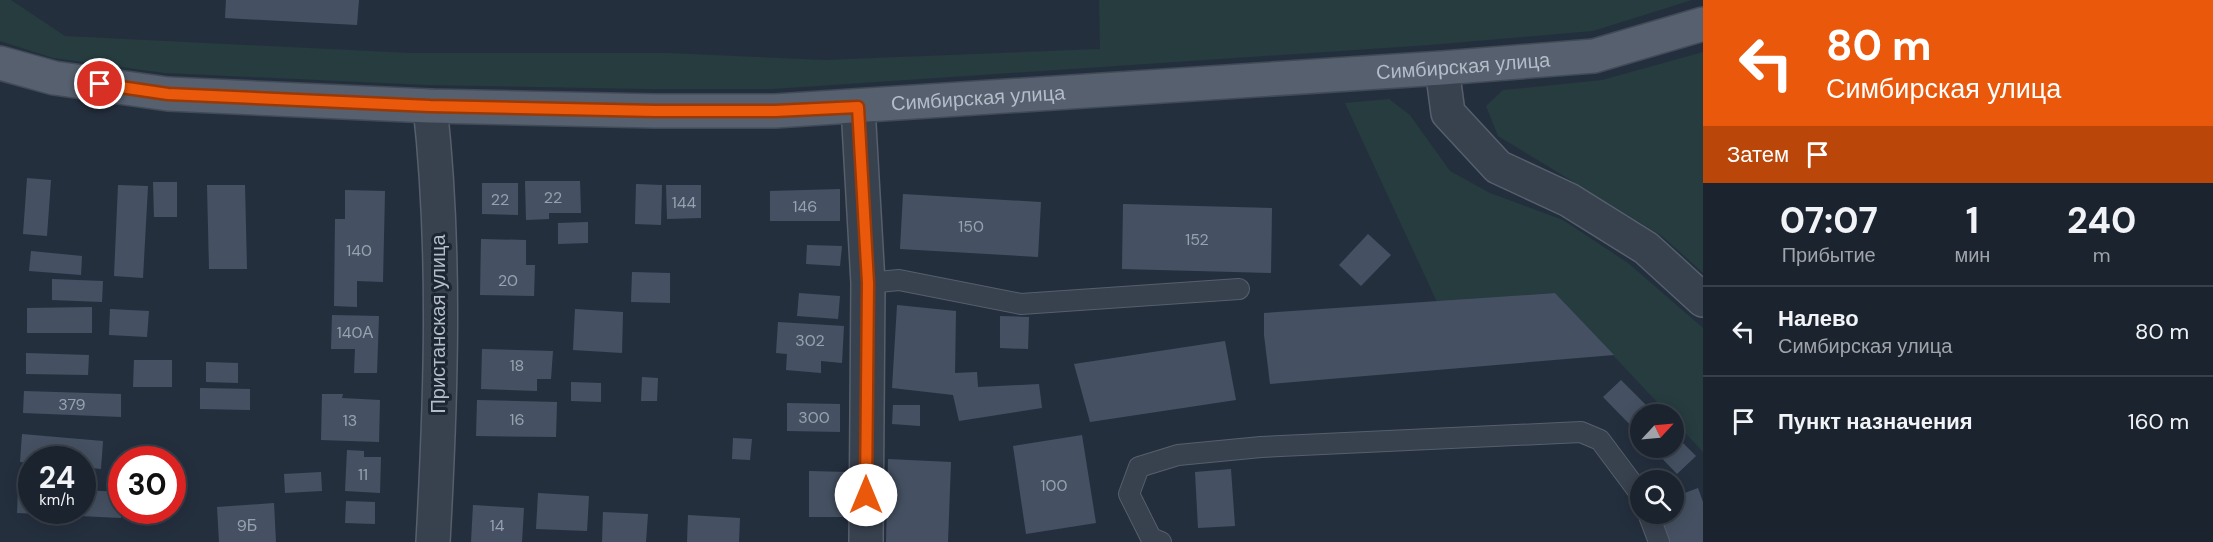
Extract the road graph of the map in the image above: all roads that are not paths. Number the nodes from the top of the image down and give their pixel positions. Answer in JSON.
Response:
{"nodes":[{"id":1,"x":1703,"y":24,"type":"edge"},
{"id":2,"x":0,"y":63,"type":"edge"},
{"id":3,"x":1442,"y":68,"type":"junction"},
{"id":4,"x":430,"y":106,"type":"junction"},
{"id":5,"x":858,"y":107,"type":"junction"},
{"id":6,"x":868,"y":283,"type":"junction"},
{"id":7,"x":1239,"y":290,"type":"dead end"},
{"id":8,"x":1703,"y":300,"type":"edge"},
{"id":9,"x":1630,"y":480,"type":"edge"},
{"id":10,"x":1652,"y":524,"type":"edge"},
{"id":11,"x":433,"y":542,"type":"edge"},
{"id":12,"x":866,"y":542,"type":"edge"},
{"id":13,"x":1161,"y":542,"type":"edge"},
{"id":14,"x":1659,"y":542,"type":"edge"}],
"edges":[{"from":1,"to":3,"type":"main road","name":"Симбирская улица"},
{"from":2,"to":4,"type":"main road","name":"Симбирская улица"},
{"from":3,"to":5,"type":"main road","name":"Симбирская улица"},
{"from":3,"to":8,"type":"street"},
{"from":4,"to":5,"type":"main road","name":"Симбирская улица"},
{"from":4,"to":11,"type":"street","name":"Пристанская улица"},
{"from":5,"to":6,"type":"street"},
{"from":6,"to":7,"type":"lane"},
{"from":6,"to":12,"type":"street"},
{"from":9,"to":13,"type":"lane"},
{"from":10,"to":14,"type":"lane"}]}
